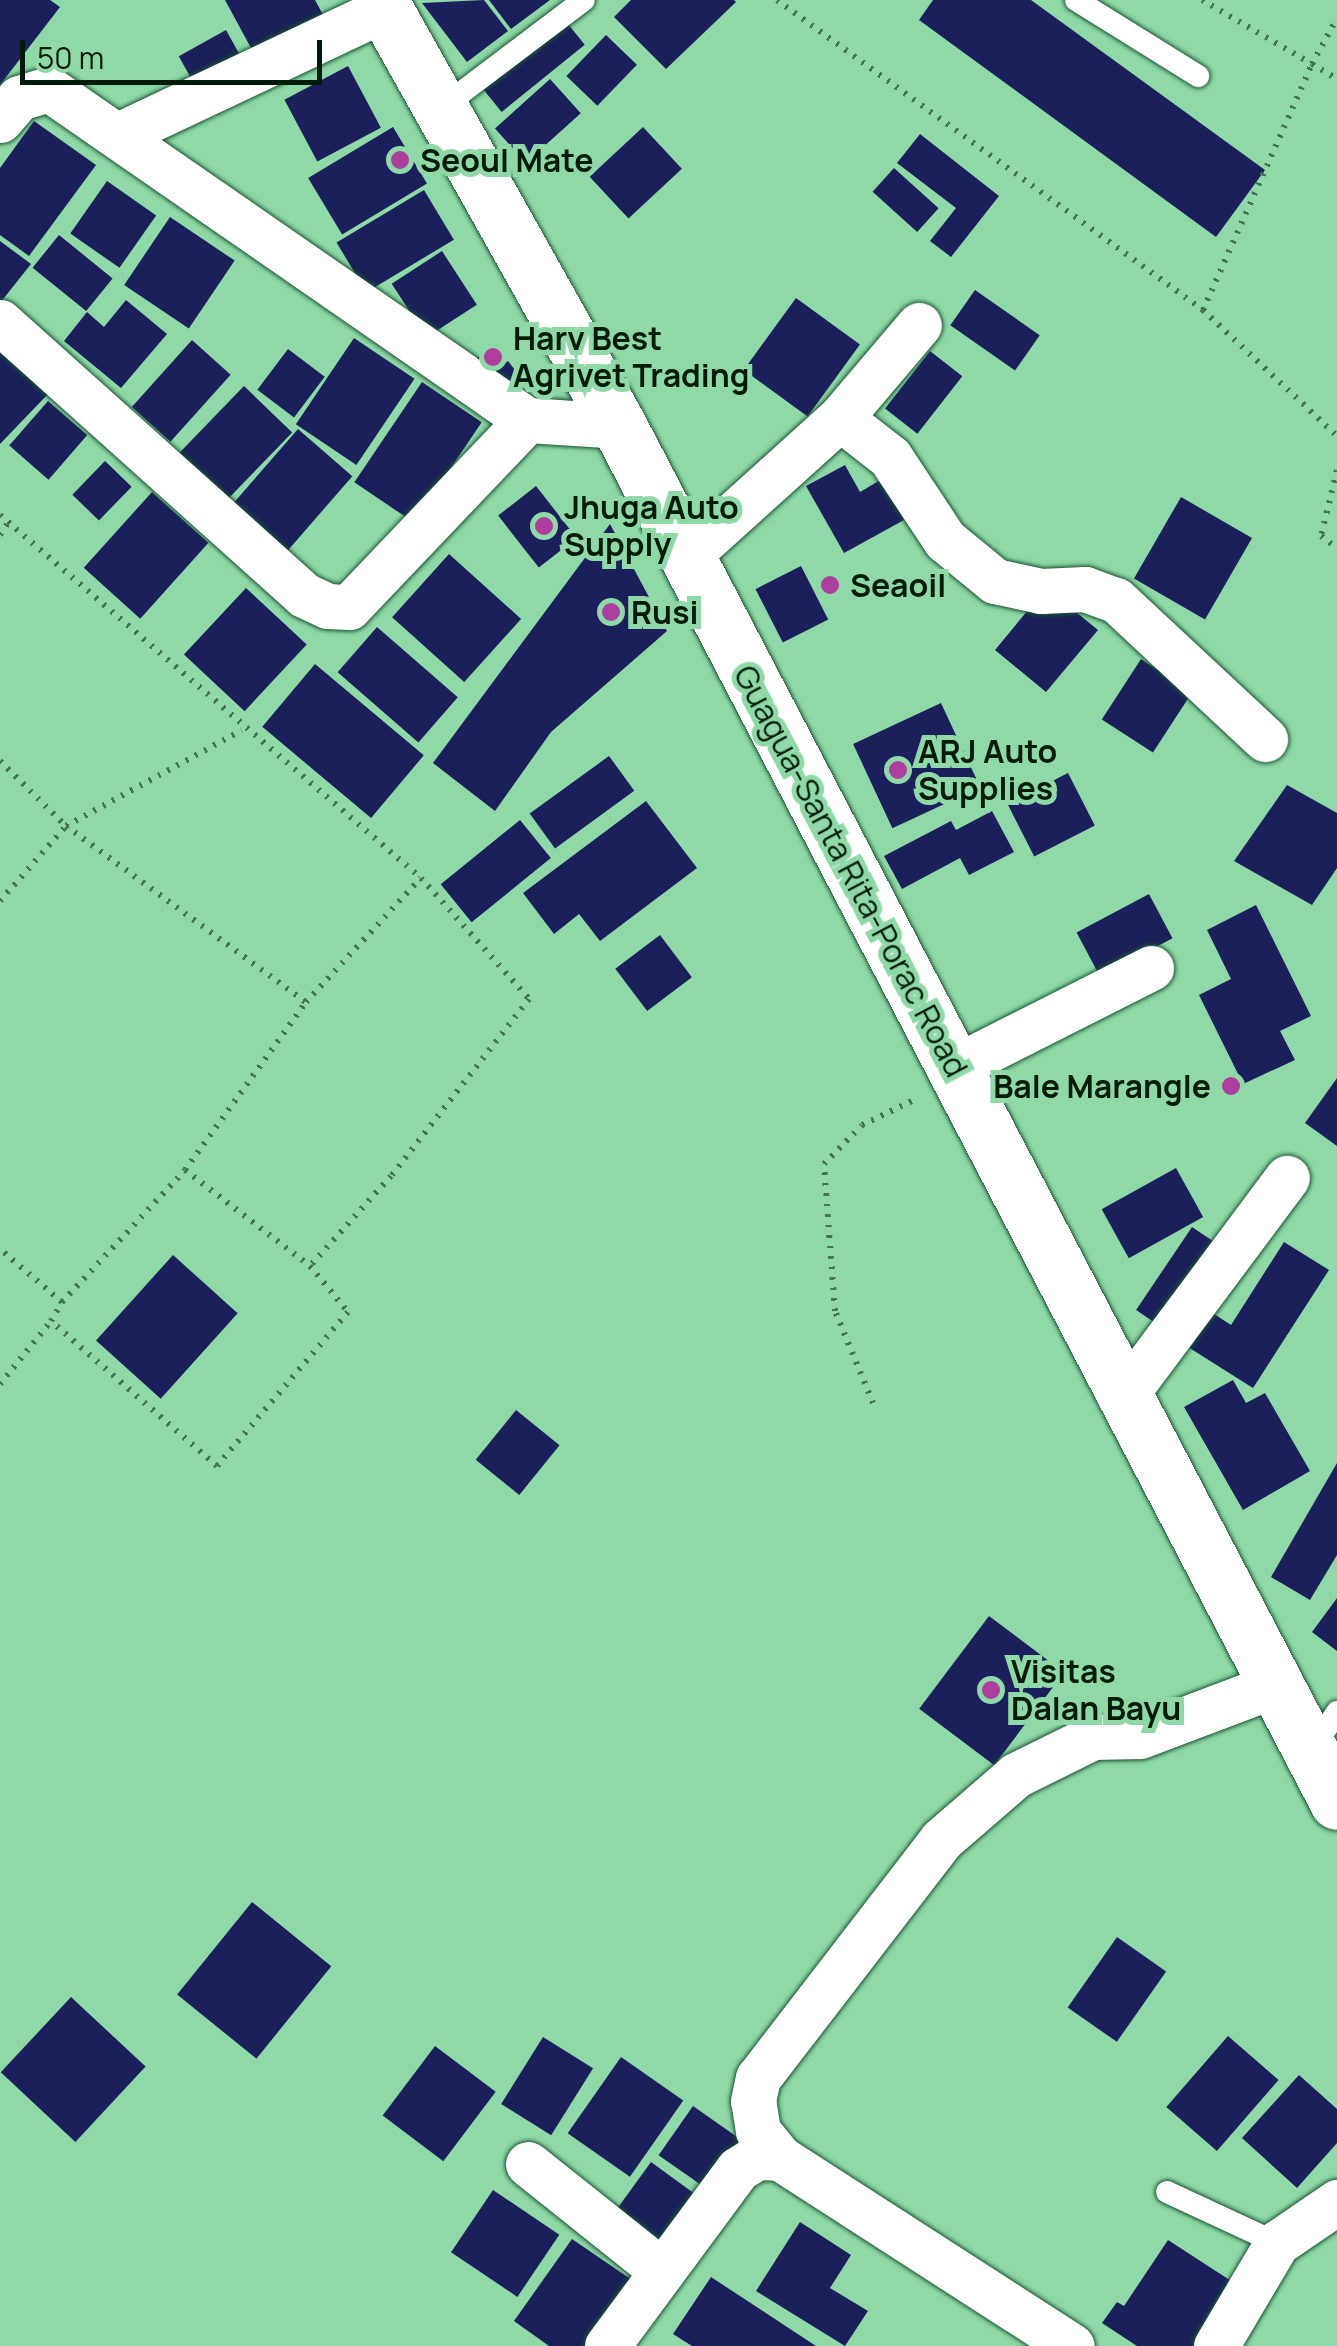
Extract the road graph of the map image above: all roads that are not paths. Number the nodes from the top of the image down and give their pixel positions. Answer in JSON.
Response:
{"nodes":[{"id":1,"x":584,"y":0,"type":"edge"},
{"id":2,"x":1076,"y":0,"type":"edge"},
{"id":3,"x":383,"y":5,"type":"edge"},
{"id":4,"x":1198,"y":76,"type":"dead end"},
{"id":5,"x":438,"y":110,"type":"junction"},
{"id":6,"x":0,"y":120,"type":"edge"},
{"id":7,"x":118,"y":135,"type":"junction"},
{"id":8,"x":0,"y":322,"type":"edge"},
{"id":9,"x":918,"y":325,"type":"dead end"},
{"id":10,"x":840,"y":418,"type":"junction"},
{"id":11,"x":527,"y":420,"type":"junction"},
{"id":12,"x":618,"y":426,"type":"junction"},
{"id":13,"x":686,"y":556,"type":"junction"},
{"id":14,"x":1265,"y":739,"type":"dead end"},
{"id":15,"x":1151,"y":968,"type":"dead end"},
{"id":16,"x":956,"y":1073,"type":"junction"},
{"id":17,"x":1287,"y":1178,"type":"dead end"},
{"id":18,"x":1124,"y":1395,"type":"junction"},
{"id":19,"x":1275,"y":1685,"type":"junction"},
{"id":20,"x":1324,"y":1732,"type":"edge"},
{"id":21,"x":1337,"y":1802,"type":"edge"},
{"id":22,"x":780,"y":2158,"type":"junction"},
{"id":23,"x":528,"y":2164,"type":"dead end"},
{"id":24,"x":1167,"y":2192,"type":"dead end"},
{"id":25,"x":1337,"y":2202,"type":"edge"},
{"id":26,"x":1277,"y":2243,"type":"junction"},
{"id":27,"x":662,"y":2271,"type":"junction"},
{"id":28,"x":608,"y":2346,"type":"edge"},
{"id":29,"x":1072,"y":2346,"type":"edge"},
{"id":30,"x":1216,"y":2346,"type":"edge"}],
"edges":[{"from":1,"to":5,"type":"lane"},
{"from":2,"to":4,"type":"lane"},
{"from":3,"to":5,"type":"main road","name":"Guagua-Santa Rita-Porac Road"},
{"from":3,"to":7,"type":"street"},
{"from":5,"to":12,"type":"main road","name":"Guagua-Santa Rita-Porac Road"},
{"from":6,"to":7,"type":"street"},
{"from":7,"to":11,"type":"street"},
{"from":8,"to":11,"type":"street"},
{"from":9,"to":10,"type":"street"},
{"from":10,"to":13,"type":"street"},
{"from":10,"to":14,"type":"street"},
{"from":11,"to":12,"type":"street"},
{"from":12,"to":13,"type":"main road","name":"Guagua-Santa Rita-Porac Road"},
{"from":13,"to":16,"type":"main road","name":"Guagua-Santa Rita-Porac Road"},
{"from":15,"to":16,"type":"street"},
{"from":16,"to":18,"type":"main road","name":"Guagua-Santa Rita-Porac Road"},
{"from":17,"to":18,"type":"street"},
{"from":18,"to":19,"type":"main road","name":"Guagua-Santa Rita-Porac Road"},
{"from":19,"to":20,"type":"main road","name":"Guagua-Santa Rita-Porac Road"},
{"from":19,"to":22,"type":"street"},
{"from":20,"to":21,"type":"main road","name":"Guagua-Santa Rita-Porac Road"},
{"from":22,"to":27,"type":"street"},
{"from":22,"to":29,"type":"street"},
{"from":23,"to":27,"type":"street"},
{"from":24,"to":26,"type":"lane"},
{"from":25,"to":26,"type":"street"},
{"from":26,"to":30,"type":"street"},
{"from":27,"to":28,"type":"street"}]}
